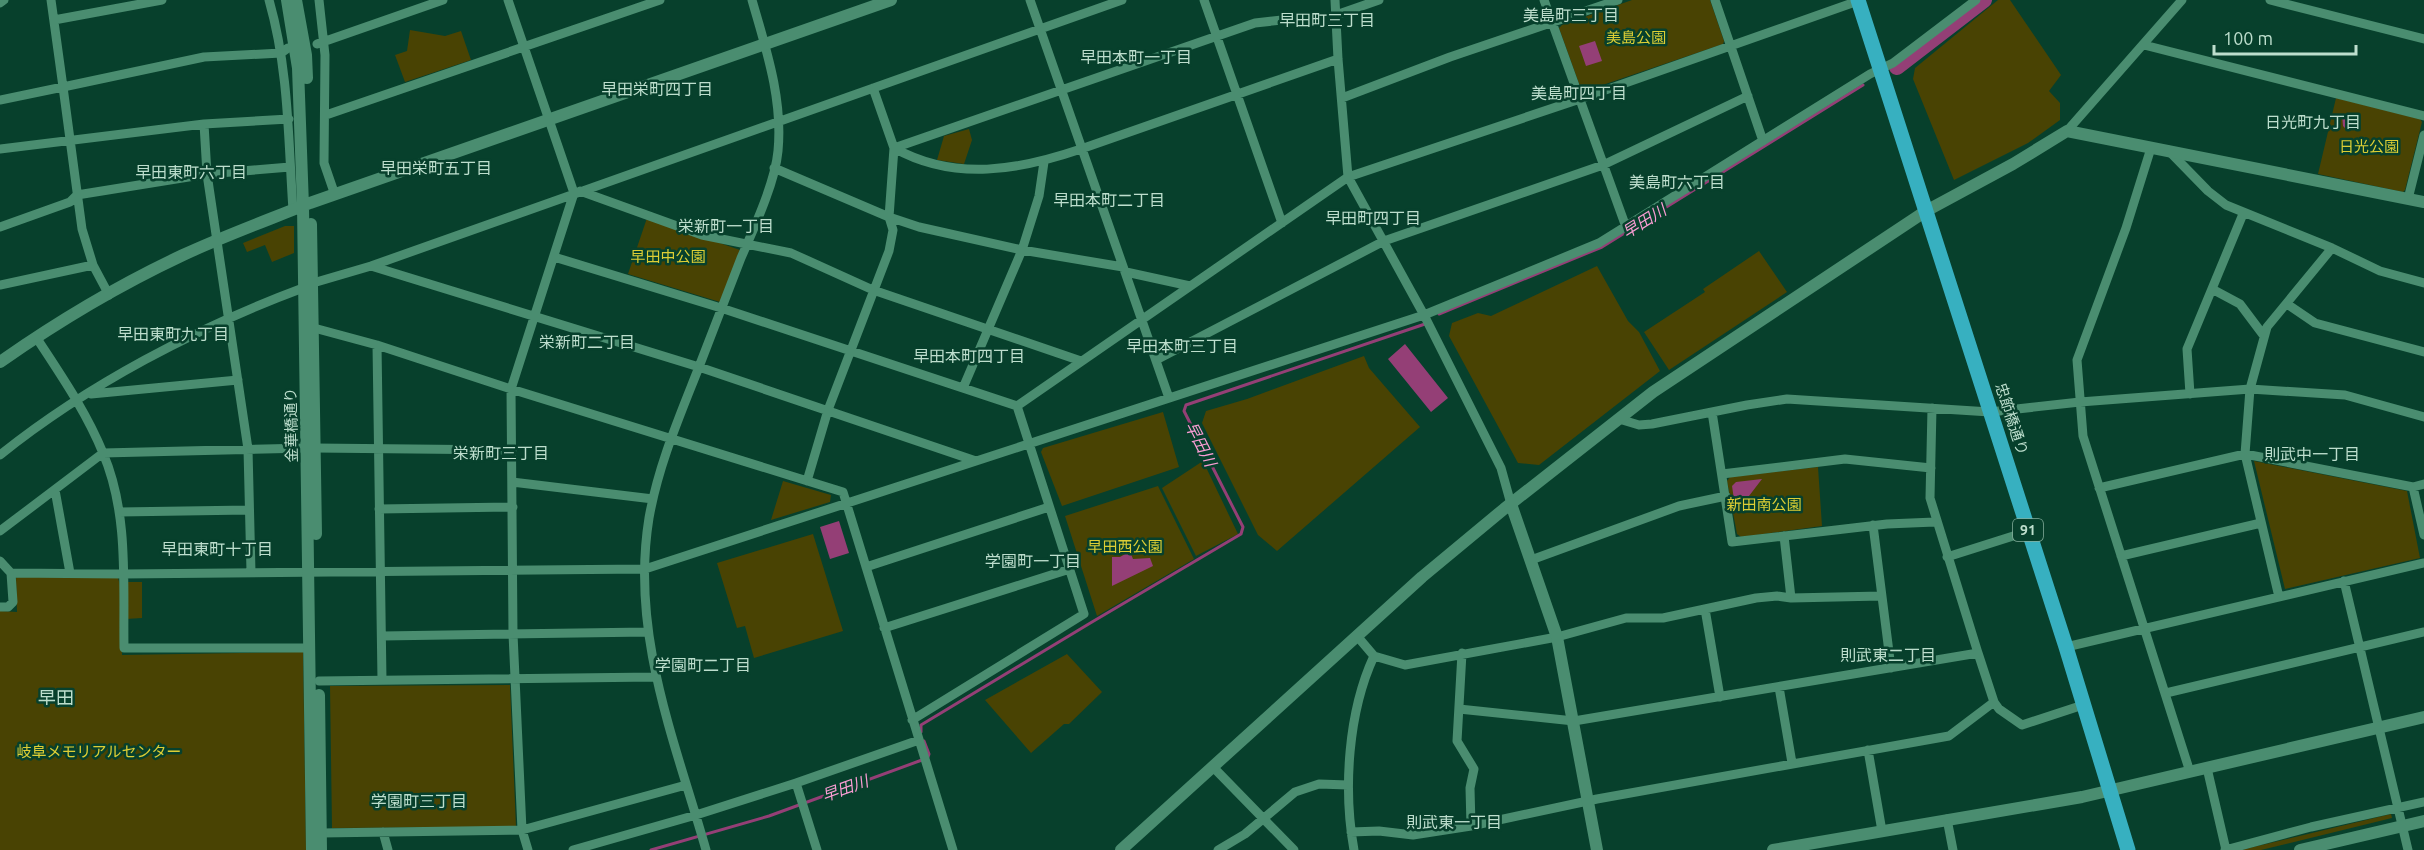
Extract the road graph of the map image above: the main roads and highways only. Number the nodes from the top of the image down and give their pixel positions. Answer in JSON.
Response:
{"nodes":[{"id":1,"x":1858,"y":1,"type":"edge"},
{"id":2,"x":2128,"y":850,"type":"edge"}],
"edges":[{"from":1,"to":2,"type":"main road","name":"忠節橋通り","number":"91"}]}
